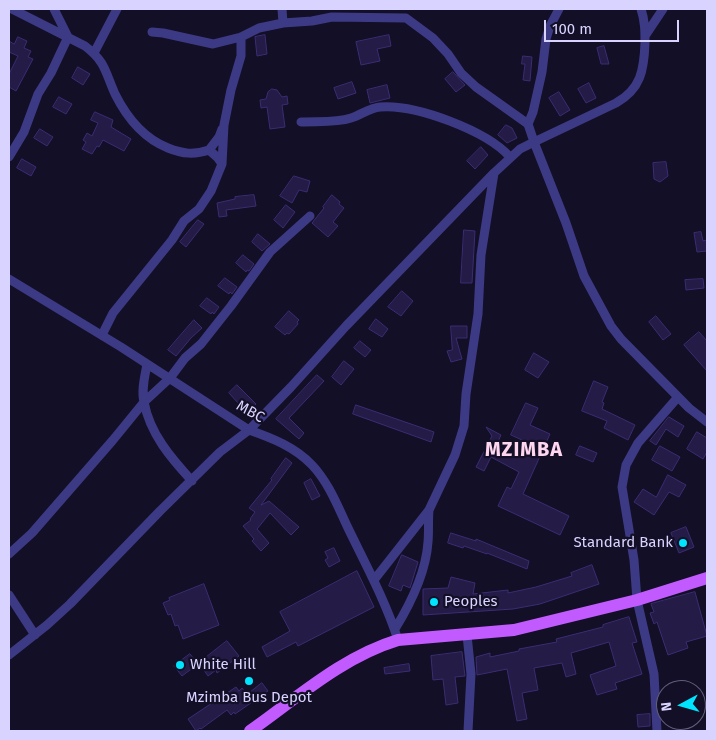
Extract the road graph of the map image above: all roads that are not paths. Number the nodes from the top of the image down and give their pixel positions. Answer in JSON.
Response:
{"nodes":[{"id":1,"x":12,"y":9,"type":"edge"},
{"id":2,"x":54,"y":9,"type":"edge"},
{"id":3,"x":117,"y":9,"type":"edge"},
{"id":4,"x":282,"y":9,"type":"edge"},
{"id":5,"x":559,"y":9,"type":"edge"},
{"id":6,"x":640,"y":9,"type":"edge"},
{"id":7,"x":663,"y":9,"type":"edge"},
{"id":8,"x":406,"y":13,"type":"edge"},
{"id":9,"x":283,"y":23,"type":"junction"},
{"id":10,"x":152,"y":32,"type":"dead end"},
{"id":11,"x":645,"y":36,"type":"junction"},
{"id":12,"x":68,"y":37,"type":"junction"},
{"id":13,"x":241,"y":37,"type":"junction"},
{"id":14,"x":94,"y":53,"type":"junction"},
{"id":15,"x":302,"y":122,"type":"dead end"},
{"id":16,"x":528,"y":124,"type":"junction"},
{"id":17,"x":224,"y":125,"type":"junction"},
{"id":18,"x":534,"y":142,"type":"junction"},
{"id":19,"x":209,"y":150,"type":"junction"},
{"id":20,"x":9,"y":157,"type":"edge"},
{"id":21,"x":510,"y":157,"type":"junction"},
{"id":22,"x":222,"y":164,"type":"junction"},
{"id":23,"x":494,"y":173,"type":"junction"},
{"id":24,"x":310,"y":216,"type":"dead end"},
{"id":25,"x":9,"y":279,"type":"edge"},
{"id":26,"x":102,"y":335,"type":"junction"},
{"id":27,"x":147,"y":364,"type":"junction"},
{"id":28,"x":170,"y":378,"type":"junction"},
{"id":29,"x":678,"y":397,"type":"junction"},
{"id":30,"x":144,"y":402,"type":"junction"},
{"id":31,"x":707,"y":422,"type":"edge"},
{"id":32,"x":249,"y":430,"type":"junction"},
{"id":33,"x":192,"y":481,"type":"junction"},
{"id":34,"x":428,"y":510,"type":"junction"},
{"id":35,"x":9,"y":554,"type":"edge"},
{"id":36,"x":707,"y":578,"type":"edge"},
{"id":37,"x":374,"y":580,"type":"junction"},
{"id":38,"x":9,"y":595,"type":"edge"},
{"id":39,"x":637,"y":600,"type":"junction"},
{"id":40,"x":35,"y":635,"type":"junction"},
{"id":41,"x":397,"y":635,"type":"junction"},
{"id":42,"x":467,"y":635,"type":"junction"},
{"id":43,"x":9,"y":654,"type":"edge"},
{"id":44,"x":250,"y":731,"type":"edge"},
{"id":45,"x":468,"y":731,"type":"edge"},
{"id":46,"x":657,"y":731,"type":"edge"}],
"edges":[{"from":1,"to":12,"type":"street"},
{"from":2,"to":12,"type":"street"},
{"from":3,"to":14,"type":"street"},
{"from":4,"to":9,"type":"street"},
{"from":5,"to":16,"type":"street"},
{"from":6,"to":11,"type":"street"},
{"from":7,"to":11,"type":"street"},
{"from":8,"to":9,"type":"street"},
{"from":8,"to":16,"type":"street"},
{"from":9,"to":13,"type":"street"},
{"from":10,"to":13,"type":"street"},
{"from":11,"to":18,"type":"street"},
{"from":12,"to":14,"type":"street"},
{"from":12,"to":20,"type":"street"},
{"from":13,"to":17,"type":"street"},
{"from":14,"to":19,"type":"street"},
{"from":15,"to":21,"type":"street"},
{"from":16,"to":18,"type":"street"},
{"from":17,"to":19,"type":"street"},
{"from":17,"to":22,"type":"street"},
{"from":18,"to":21,"type":"street"},
{"from":18,"to":29,"type":"street"},
{"from":19,"to":22,"type":"street"},
{"from":21,"to":23,"type":"street"},
{"from":22,"to":26,"type":"street"},
{"from":23,"to":32,"type":"street"},
{"from":23,"to":34,"type":"street"},
{"from":24,"to":28,"type":"street"},
{"from":25,"to":26,"type":"street","name":"MBC"},
{"from":26,"to":27,"type":"street","name":"MBC"},
{"from":27,"to":28,"type":"street","name":"MBC"},
{"from":27,"to":30,"type":"street"},
{"from":28,"to":30,"type":"street"},
{"from":28,"to":32,"type":"street","name":"MBC"},
{"from":29,"to":31,"type":"street"},
{"from":29,"to":39,"type":"street"},
{"from":30,"to":33,"type":"street"},
{"from":30,"to":35,"type":"street"},
{"from":32,"to":33,"type":"street"},
{"from":32,"to":37,"type":"street","name":"MBC"},
{"from":33,"to":40,"type":"street"},
{"from":34,"to":37,"type":"street"},
{"from":34,"to":41,"type":"street"},
{"from":36,"to":39,"type":"main road"},
{"from":37,"to":41,"type":"street","name":"MBC"},
{"from":38,"to":40,"type":"street"},
{"from":39,"to":42,"type":"main road"},
{"from":39,"to":46,"type":"street"},
{"from":40,"to":43,"type":"street"},
{"from":41,"to":42,"type":"main road"},
{"from":41,"to":44,"type":"main road"},
{"from":42,"to":45,"type":"street"}]}
